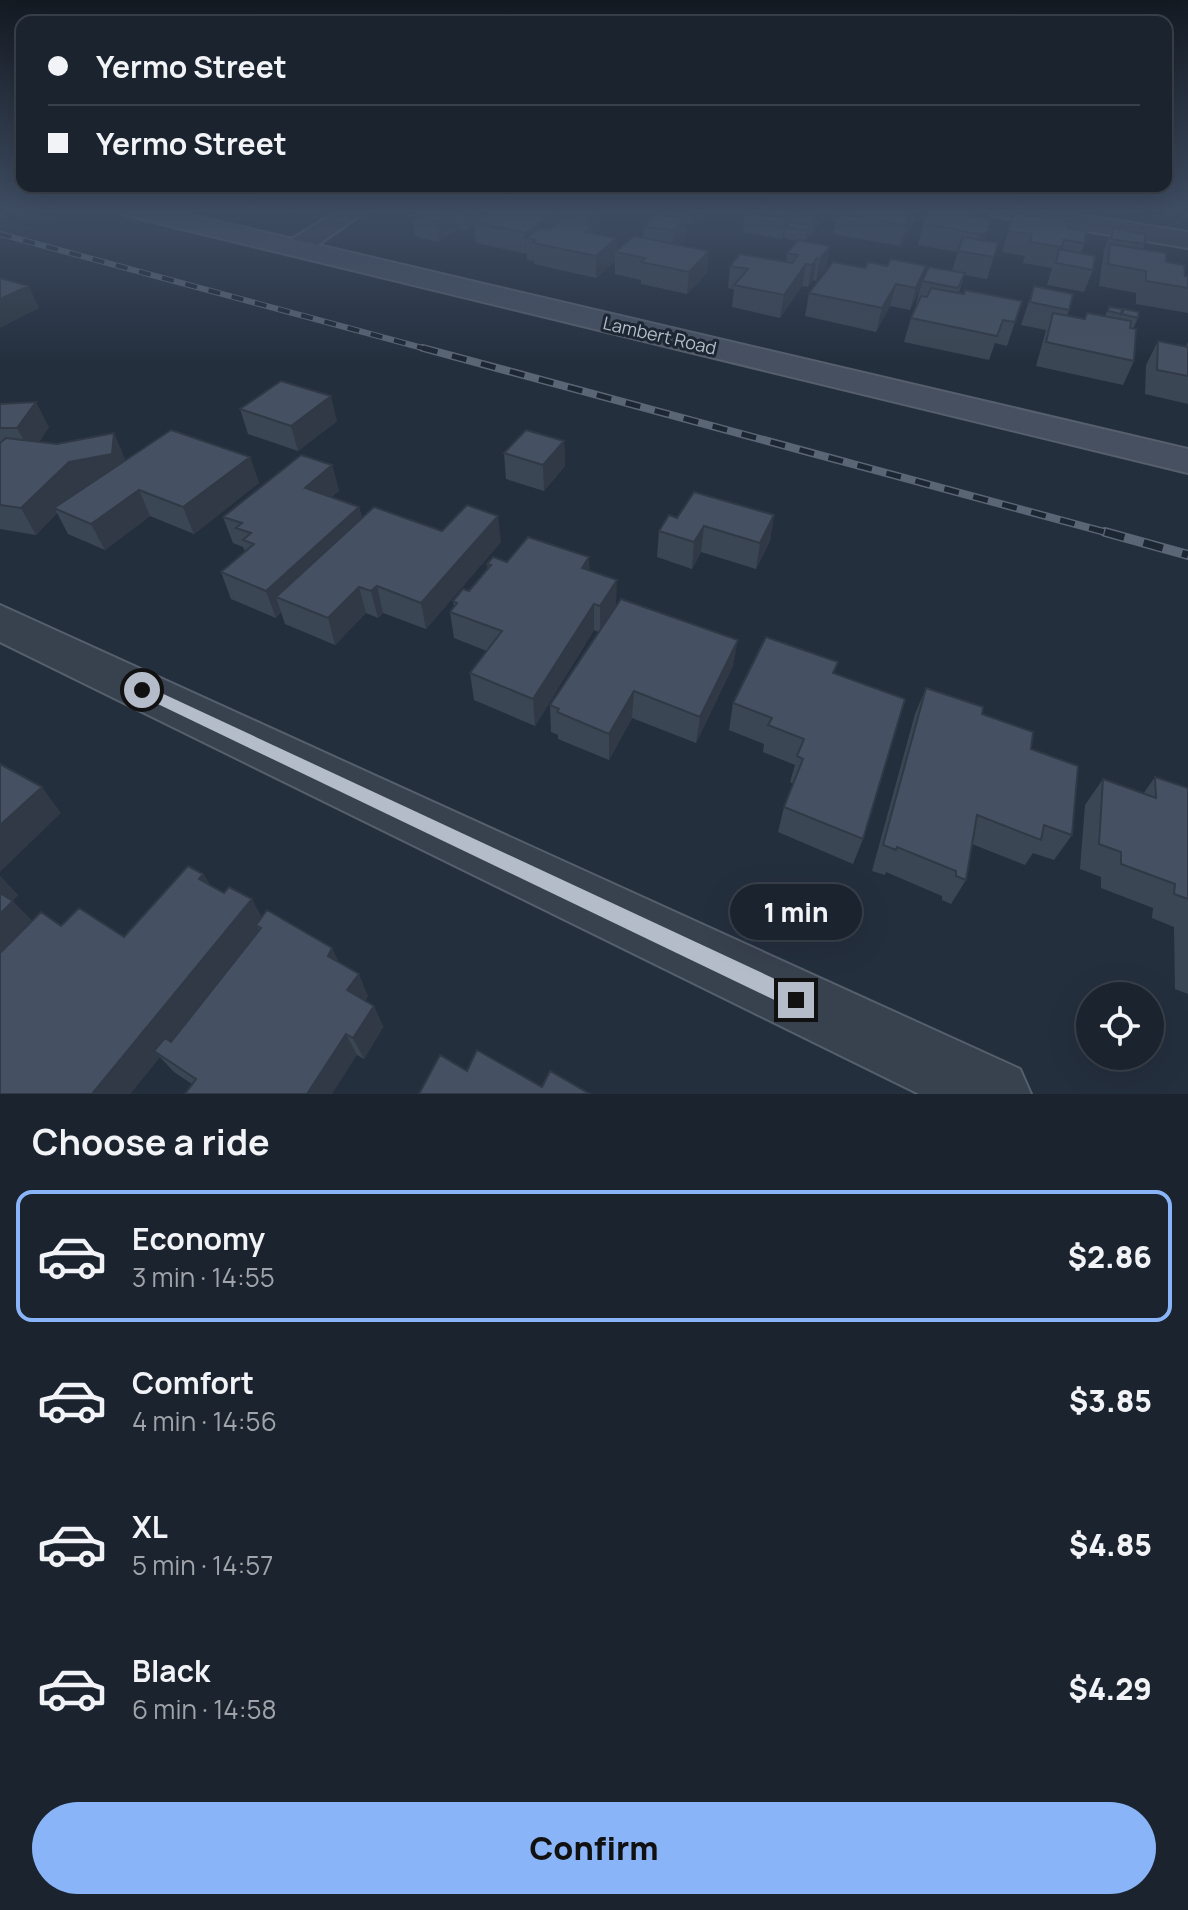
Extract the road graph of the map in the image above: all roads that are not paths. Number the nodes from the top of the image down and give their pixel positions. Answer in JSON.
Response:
{"nodes":[{"id":1,"x":346,"y":260,"type":"edge"},
{"id":2,"x":1188,"y":461,"type":"edge"},
{"id":3,"x":0,"y":622,"type":"edge"},
{"id":4,"x":995,"y":1094,"type":"edge"}],
"edges":[{"from":1,"to":2,"type":"main road","name":"Lambert Road"},
{"from":3,"to":4,"type":"street"}]}
